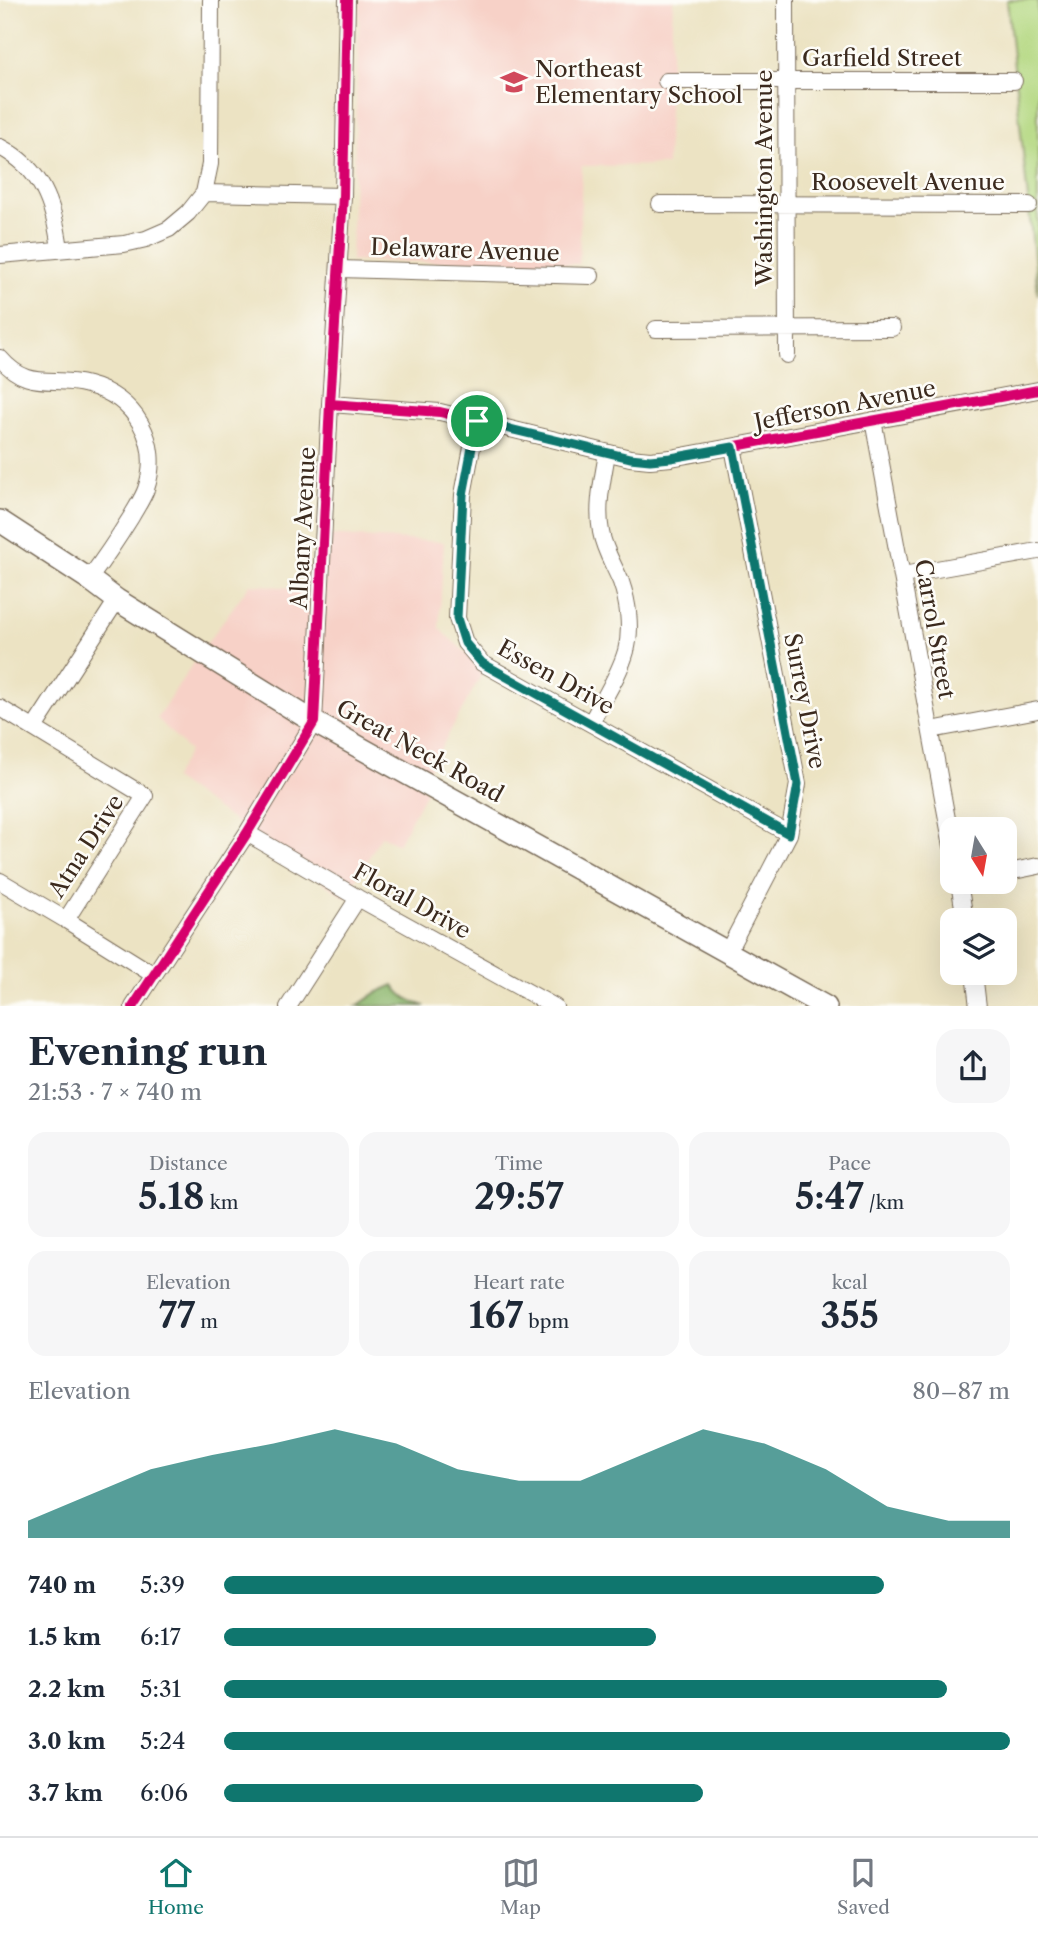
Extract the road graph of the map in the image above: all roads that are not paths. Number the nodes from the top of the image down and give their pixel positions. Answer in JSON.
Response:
{"nodes":[{"id":1,"x":211,"y":0,"type":"edge"},
{"id":2,"x":347,"y":0,"type":"edge"},
{"id":3,"x":786,"y":0,"type":"edge"},
{"id":4,"x":666,"y":81,"type":"dead end"},
{"id":5,"x":786,"y":81,"type":"junction"},
{"id":6,"x":1014,"y":81,"type":"dead end"},
{"id":7,"x":0,"y":147,"type":"edge"},
{"id":8,"x":205,"y":193,"type":"junction"},
{"id":9,"x":343,"y":196,"type":"junction"},
{"id":10,"x":660,"y":204,"type":"dead end"},
{"id":11,"x":787,"y":204,"type":"junction"},
{"id":12,"x":1029,"y":205,"type":"dead end"},
{"id":13,"x":60,"y":249,"type":"junction"},
{"id":14,"x":0,"y":255,"type":"edge"},
{"id":15,"x":339,"y":269,"type":"junction"},
{"id":16,"x":591,"y":276,"type":"dead end"},
{"id":17,"x":892,"y":328,"type":"dead end"},
{"id":18,"x":656,"y":329,"type":"dead end"},
{"id":19,"x":787,"y":329,"type":"junction"},
{"id":20,"x":787,"y":355,"type":"dead end"},
{"id":21,"x":0,"y":358,"type":"edge"},
{"id":22,"x":1038,"y":390,"type":"edge"},
{"id":23,"x":330,"y":404,"type":"junction"},
{"id":24,"x":873,"y":420,"type":"junction"},
{"id":25,"x":477,"y":421,"type":"junction"},
{"id":26,"x":733,"y":447,"type":"junction"},
{"id":27,"x":607,"y":453,"type":"junction"},
{"id":28,"x":0,"y":521,"type":"edge"},
{"id":29,"x":1038,"y":551,"type":"edge"},
{"id":30,"x":903,"y":575,"type":"junction"},
{"id":31,"x":89,"y":579,"type":"junction"},
{"id":32,"x":117,"y":600,"type":"junction"},
{"id":33,"x":0,"y":708,"type":"edge"},
{"id":34,"x":1038,"y":710,"type":"edge"},
{"id":35,"x":314,"y":722,"type":"junction"},
{"id":36,"x":591,"y":723,"type":"junction"},
{"id":37,"x":34,"y":728,"type":"junction"},
{"id":38,"x":930,"y":730,"type":"junction"},
{"id":39,"x":946,"y":817,"type":"edge"},
{"id":40,"x":247,"y":833,"type":"junction"},
{"id":41,"x":789,"y":834,"type":"junction"},
{"id":42,"x":1038,"y":866,"type":"edge"},
{"id":43,"x":1017,"y":870,"type":"edge"},
{"id":44,"x":0,"y":881,"type":"edge"},
{"id":45,"x":358,"y":898,"type":"junction"},
{"id":46,"x":66,"y":919,"type":"junction"},
{"id":47,"x":728,"y":951,"type":"junction"},
{"id":48,"x":154,"y":975,"type":"junction"},
{"id":49,"x":975,"y":985,"type":"edge"},
{"id":50,"x":134,"y":1006,"type":"edge"},
{"id":51,"x":288,"y":1006,"type":"edge"},
{"id":52,"x":555,"y":1006,"type":"edge"},
{"id":53,"x":826,"y":1006,"type":"edge"},
{"id":54,"x":978,"y":1006,"type":"edge"}],
"edges":[{"from":1,"to":8,"type":"street"},
{"from":2,"to":9,"type":"street","name":"Albany Avenue"},
{"from":3,"to":5,"type":"street","name":"Washington Avenue"},
{"from":4,"to":5,"type":"street","name":"Garfield Street"},
{"from":5,"to":6,"type":"street","name":"Garfield Street"},
{"from":5,"to":11,"type":"street","name":"Washington Avenue"},
{"from":7,"to":13,"type":"street"},
{"from":8,"to":9,"type":"street"},
{"from":8,"to":13,"type":"street"},
{"from":9,"to":15,"type":"street","name":"Albany Avenue"},
{"from":10,"to":11,"type":"street","name":"Roosevelt Avenue"},
{"from":11,"to":12,"type":"street","name":"Roosevelt Avenue"},
{"from":11,"to":19,"type":"street","name":"Washington Avenue"},
{"from":13,"to":14,"type":"street"},
{"from":15,"to":16,"type":"street","name":"Delaware Avenue"},
{"from":15,"to":23,"type":"street","name":"Albany Avenue"},
{"from":17,"to":19,"type":"street"},
{"from":18,"to":19,"type":"street"},
{"from":19,"to":20,"type":"street","name":"Washington Avenue"},
{"from":21,"to":31,"type":"street"},
{"from":22,"to":24,"type":"street","name":"Jefferson Avenue"},
{"from":23,"to":25,"type":"street","name":"Jefferson Avenue"},
{"from":23,"to":35,"type":"street","name":"Albany Avenue"},
{"from":24,"to":26,"type":"street","name":"Jefferson Avenue"},
{"from":24,"to":30,"type":"street","name":"Carrol Street"},
{"from":25,"to":27,"type":"street","name":"Jefferson Avenue"},
{"from":25,"to":36,"type":"street","name":"Essen Drive"},
{"from":26,"to":27,"type":"street","name":"Jefferson Avenue"},
{"from":26,"to":41,"type":"street","name":"Surrey Drive"},
{"from":27,"to":36,"type":"street"},
{"from":28,"to":31,"type":"main road","name":"Great Neck Road"},
{"from":29,"to":30,"type":"street"},
{"from":30,"to":38,"type":"street","name":"Carrol Street"},
{"from":31,"to":32,"type":"main road","name":"Great Neck Road"},
{"from":32,"to":35,"type":"main road","name":"Great Neck Road"},
{"from":32,"to":37,"type":"street"},
{"from":33,"to":37,"type":"street"},
{"from":34,"to":38,"type":"street"},
{"from":35,"to":40,"type":"street","name":"Albany Avenue"},
{"from":35,"to":47,"type":"main road","name":"Great Neck Road"},
{"from":36,"to":41,"type":"street","name":"Essen Drive"},
{"from":37,"to":46,"type":"street","name":"Atna Drive"},
{"from":38,"to":39,"type":"street","name":"Carrol Street"},
{"from":40,"to":45,"type":"street","name":"Floral Drive"},
{"from":40,"to":48,"type":"street","name":"Albany Avenue"},
{"from":41,"to":47,"type":"street","name":"Surrey Drive"},
{"from":42,"to":43,"type":"street"},
{"from":44,"to":46,"type":"street"},
{"from":45,"to":51,"type":"street"},
{"from":45,"to":52,"type":"street","name":"Floral Drive"},
{"from":46,"to":48,"type":"street"},
{"from":47,"to":53,"type":"main road","name":"Great Neck Road"},
{"from":48,"to":50,"type":"street","name":"Albany Avenue"},
{"from":49,"to":54,"type":"street"}]}
